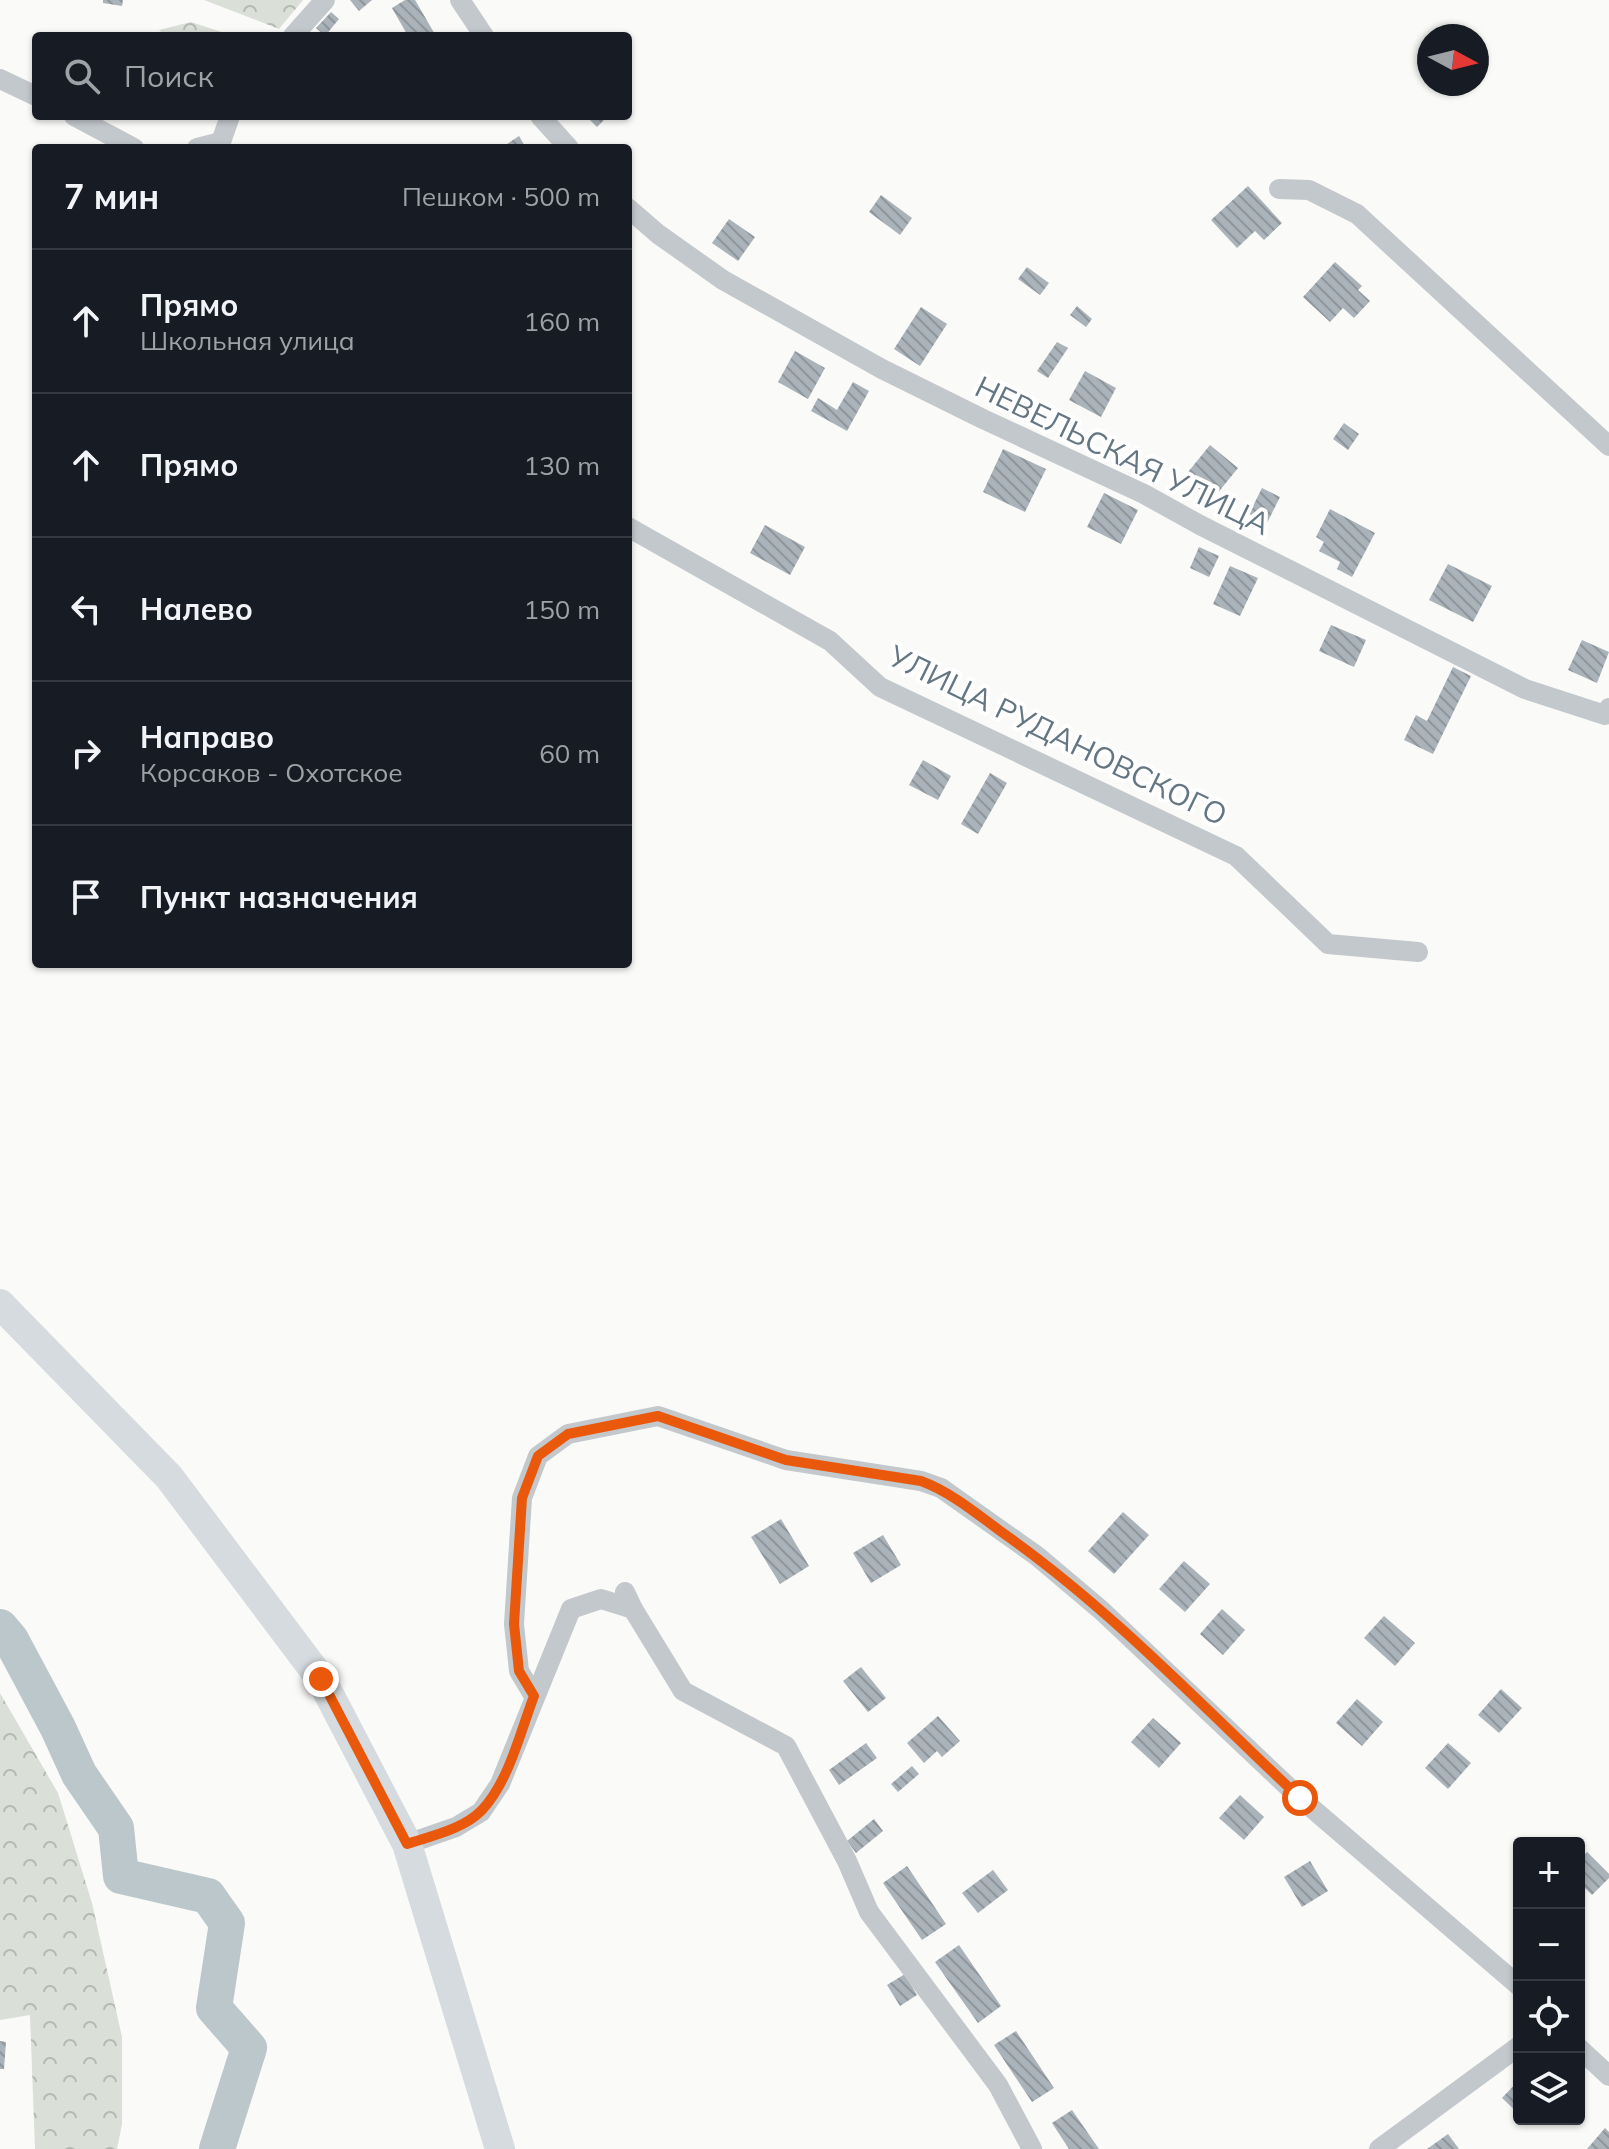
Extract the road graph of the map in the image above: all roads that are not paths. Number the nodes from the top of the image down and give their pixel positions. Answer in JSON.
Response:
{"nodes":[{"id":1,"x":325,"y":0,"type":"edge"},
{"id":2,"x":460,"y":0,"type":"edge"},
{"id":3,"x":297,"y":32,"type":"edge"},
{"id":4,"x":481,"y":32,"type":"edge"},
{"id":5,"x":0,"y":79,"type":"edge"},
{"id":6,"x":32,"y":94,"type":"edge"},
{"id":7,"x":82,"y":120,"type":"edge"},
{"id":8,"x":229,"y":120,"type":"edge"},
{"id":9,"x":544,"y":120,"type":"edge"},
{"id":10,"x":126,"y":144,"type":"edge"},
{"id":11,"x":223,"y":144,"type":"edge"},
{"id":12,"x":565,"y":144,"type":"edge"},
{"id":13,"x":1279,"y":189,"type":"dead end"},
{"id":14,"x":632,"y":211,"type":"edge"},
{"id":15,"x":1609,"y":446,"type":"edge"},
{"id":16,"x":632,"y":529,"type":"edge"},
{"id":17,"x":1608,"y":713,"type":"edge"},
{"id":18,"x":1418,"y":952,"type":"dead end"},
{"id":19,"x":0,"y":1304,"type":"edge"},
{"id":20,"x":534,"y":1696,"type":"junction"},
{"id":21,"x":407,"y":1844,"type":"junction"},
{"id":22,"x":1513,"y":1981,"type":"edge"},
{"id":23,"x":1513,"y":2050,"type":"edge"},
{"id":24,"x":1584,"y":2053,"type":"edge"},
{"id":25,"x":1609,"y":2076,"type":"edge"},
{"id":26,"x":500,"y":2149,"type":"edge"},
{"id":27,"x":1032,"y":2149,"type":"edge"},
{"id":28,"x":1379,"y":2149,"type":"edge"}],
"edges":[{"from":1,"to":3,"type":"street"},
{"from":2,"to":4,"type":"street"},
{"from":5,"to":6,"type":"street"},
{"from":7,"to":10,"type":"street"},
{"from":8,"to":11,"type":"street"},
{"from":9,"to":12,"type":"street"},
{"from":13,"to":15,"type":"street"},
{"from":14,"to":17,"type":"street","name":"НЕВЕЛЬСКАЯ УЛИЦА"},
{"from":16,"to":18,"type":"street","name":"УЛИЦА РУДАНОВСКОГО"},
{"from":19,"to":21,"type":"street"},
{"from":20,"to":21,"type":"street"},
{"from":20,"to":22,"type":"street"},
{"from":20,"to":27,"type":"street"},
{"from":21,"to":26,"type":"street"},
{"from":23,"to":28,"type":"street"},
{"from":24,"to":25,"type":"street"}]}
